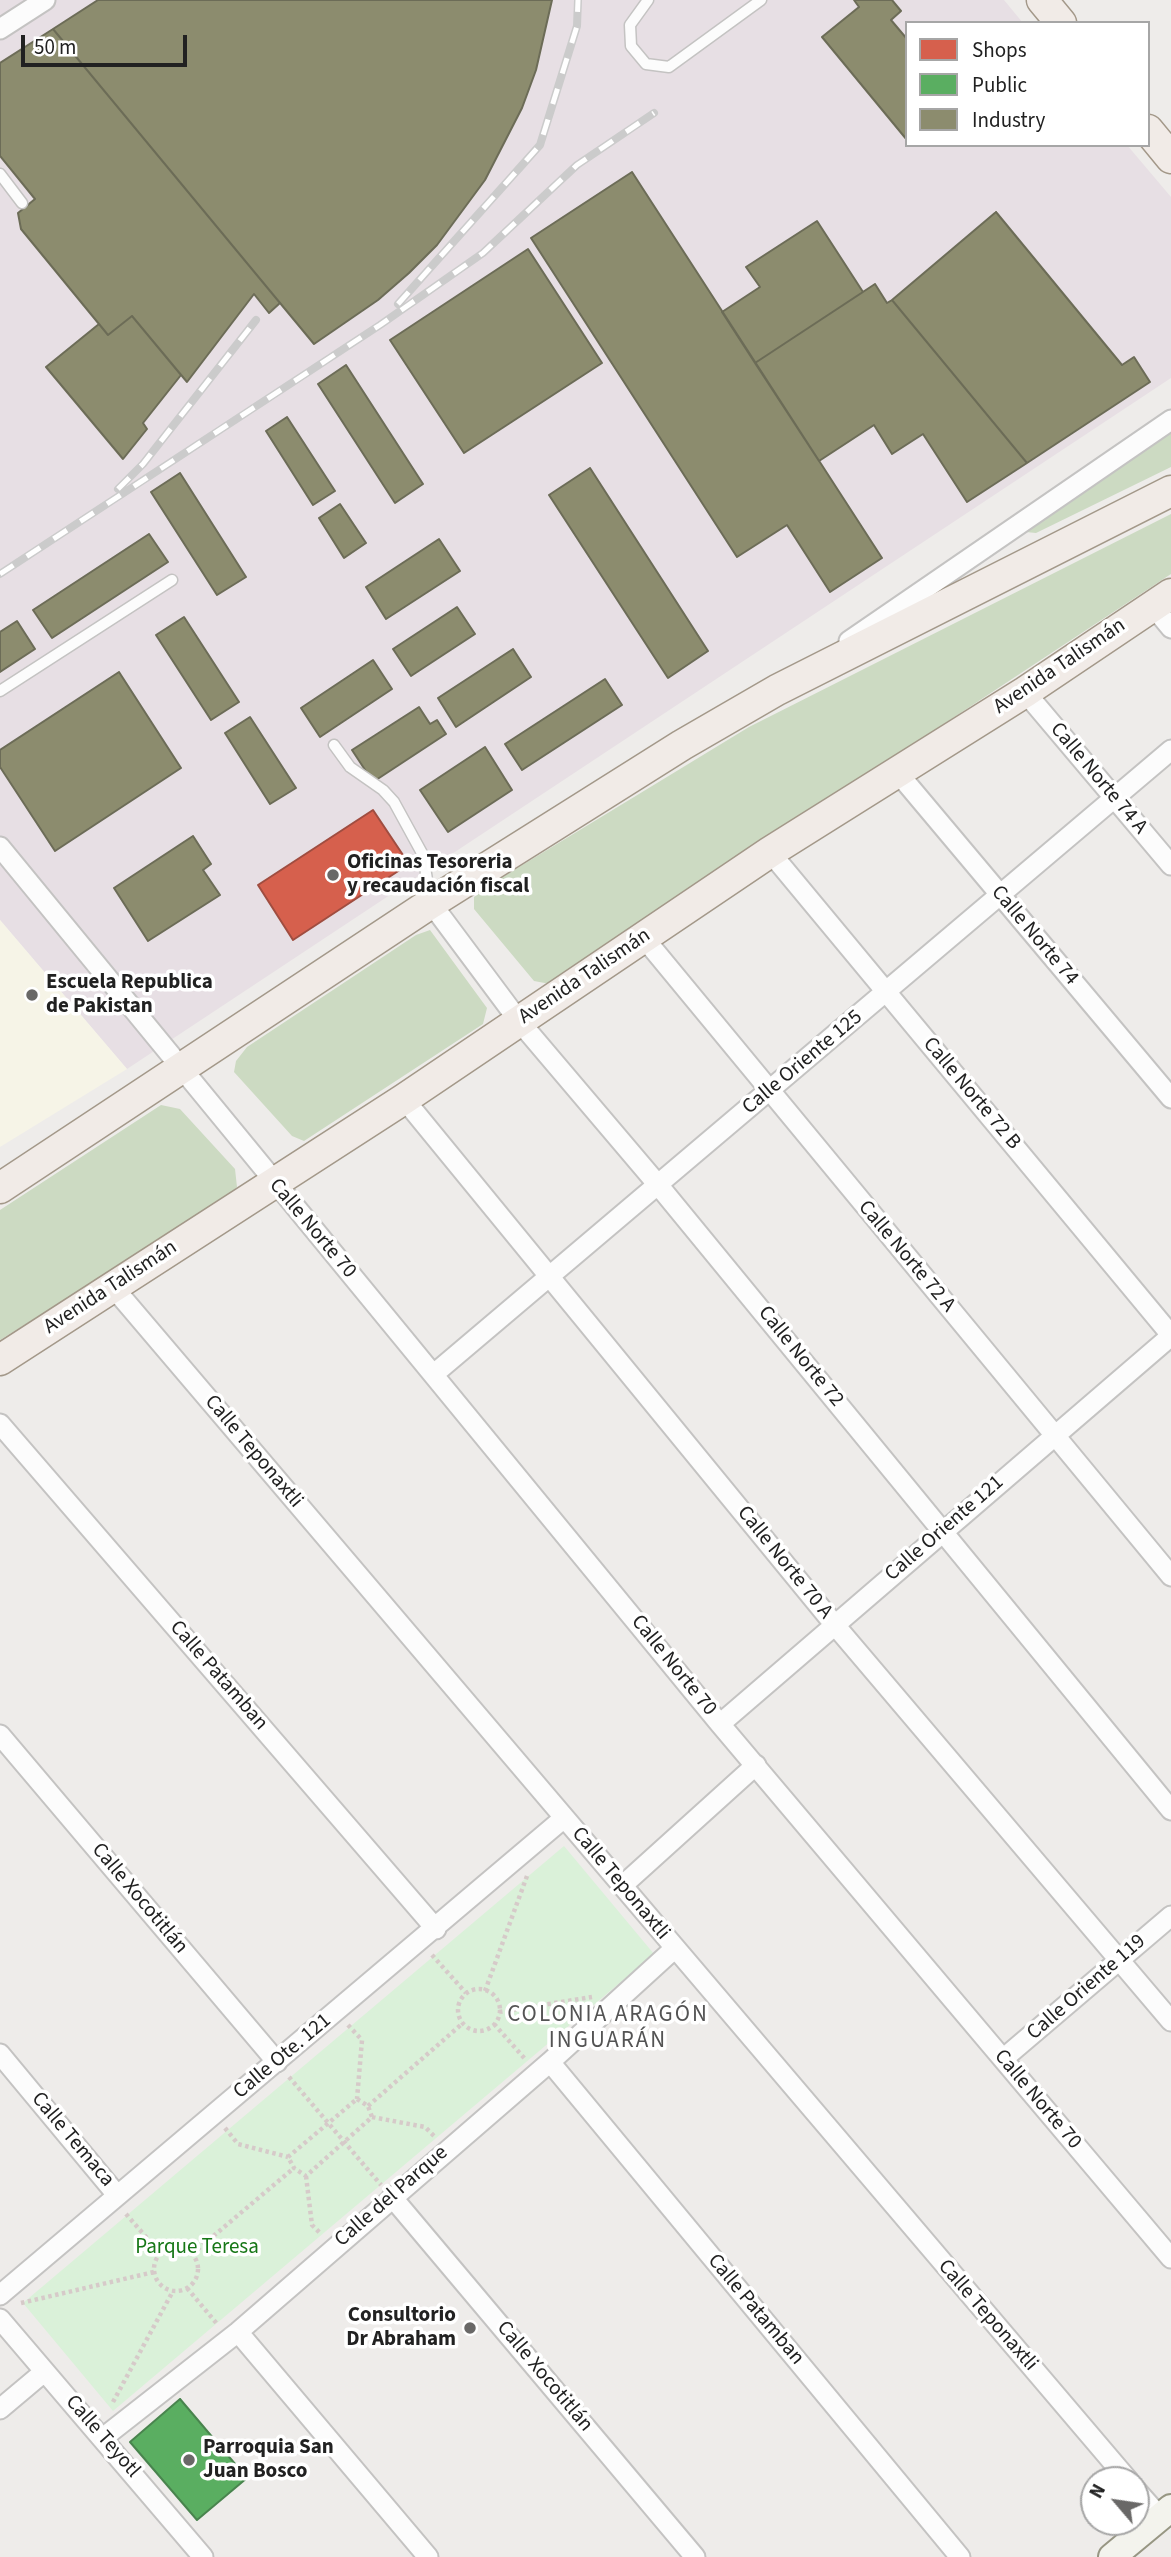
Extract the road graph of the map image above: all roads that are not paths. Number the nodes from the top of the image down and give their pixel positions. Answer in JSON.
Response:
{"nodes":[{"id":1,"x":45,"y":0,"type":"edge"},
{"id":2,"x":648,"y":0,"type":"edge"},
{"id":3,"x":761,"y":0,"type":"edge"},
{"id":4,"x":1042,"y":0,"type":"edge"},
{"id":5,"x":1059,"y":21,"type":"edge"},
{"id":6,"x":0,"y":29,"type":"edge"},
{"id":7,"x":1150,"y":132,"type":"edge"},
{"id":8,"x":1171,"y":158,"type":"edge"},
{"id":9,"x":0,"y":174,"type":"edge"},
{"id":10,"x":22,"y":203,"type":"dead end"},
{"id":11,"x":1171,"y":420,"type":"edge"},
{"id":12,"x":1171,"y":491,"type":"edge"},
{"id":13,"x":172,"y":580,"type":"dead end"},
{"id":14,"x":1161,"y":600,"type":"edge"},
{"id":15,"x":1171,"y":628,"type":"edge"},
{"id":16,"x":777,"y":690,"type":"junction"},
{"id":17,"x":0,"y":691,"type":"edge"},
{"id":18,"x":1026,"y":692,"type":"junction"},
{"id":19,"x":334,"y":745,"type":"dead end"},
{"id":20,"x":1171,"y":750,"type":"edge"},
{"id":21,"x":898,"y":773,"type":"junction"},
{"id":22,"x":1114,"y":798,"type":"junction"},
{"id":23,"x":0,"y":847,"type":"edge"},
{"id":24,"x":771,"y":852,"type":"junction"},
{"id":25,"x":1171,"y":865,"type":"edge"},
{"id":26,"x":1000,"y":896,"type":"junction"},
{"id":27,"x":431,"y":902,"type":"junction"},
{"id":28,"x":643,"y":937,"type":"junction"},
{"id":29,"x":887,"y":992,"type":"junction"},
{"id":30,"x":519,"y":1021,"type":"junction"},
{"id":31,"x":181,"y":1069,"type":"junction"},
{"id":32,"x":769,"y":1091,"type":"junction"},
{"id":33,"x":1171,"y":1097,"type":"edge"},
{"id":34,"x":404,"y":1099,"type":"junction"},
{"id":35,"x":273,"y":1183,"type":"junction"},
{"id":36,"x":659,"y":1186,"type":"junction"},
{"id":37,"x":0,"y":1188,"type":"edge"},
{"id":38,"x":551,"y":1279,"type":"junction"},
{"id":39,"x":113,"y":1287,"type":"junction"},
{"id":40,"x":1171,"y":1336,"type":"edge"},
{"id":41,"x":0,"y":1360,"type":"edge"},
{"id":42,"x":434,"y":1374,"type":"junction"},
{"id":43,"x":0,"y":1424,"type":"edge"},
{"id":44,"x":1054,"y":1435,"type":"junction"},
{"id":45,"x":943,"y":1531,"type":"junction"},
{"id":46,"x":1171,"y":1576,"type":"edge"},
{"id":47,"x":834,"y":1624,"type":"junction"},
{"id":48,"x":720,"y":1724,"type":"junction"},
{"id":49,"x":0,"y":1735,"type":"edge"},
{"id":50,"x":755,"y":1765,"type":"junction"},
{"id":51,"x":1171,"y":1810,"type":"edge"},
{"id":52,"x":565,"y":1818,"type":"junction"},
{"id":53,"x":622,"y":1886,"type":"junction"},
{"id":54,"x":1171,"y":1916,"type":"edge"},
{"id":55,"x":436,"y":1928,"type":"junction"},
{"id":56,"x":674,"y":1949,"type":"junction"},
{"id":57,"x":1120,"y":1959,"type":"junction"},
{"id":58,"x":1171,"y":2021,"type":"edge"},
{"id":59,"x":0,"y":2054,"type":"edge"},
{"id":60,"x":1003,"y":2059,"type":"junction"},
{"id":61,"x":278,"y":2062,"type":"junction"},
{"id":62,"x":550,"y":2062,"type":"junction"},
{"id":63,"x":392,"y":2197,"type":"junction"},
{"id":64,"x":120,"y":2202,"type":"junction"},
{"id":65,"x":1171,"y":2258,"type":"edge"},
{"id":66,"x":2,"y":2307,"type":"edge"},
{"id":67,"x":238,"y":2332,"type":"junction"},
{"id":68,"x":44,"y":2372,"type":"junction"},
{"id":69,"x":0,"y":2409,"type":"edge"},
{"id":70,"x":104,"y":2437,"type":"junction"},
{"id":71,"x":1116,"y":2466,"type":"edge"},
{"id":72,"x":1150,"y":2501,"type":"edge"},
{"id":73,"x":1165,"y":2513,"type":"edge"},
{"id":74,"x":203,"y":2557,"type":"edge"},
{"id":75,"x":428,"y":2557,"type":"edge"},
{"id":76,"x":695,"y":2557,"type":"edge"},
{"id":77,"x":960,"y":2557,"type":"edge"},
{"id":78,"x":1112,"y":2557,"type":"edge"}],
"edges":[{"from":1,"to":6,"type":"street"},
{"from":2,"to":3,"type":"lane"},
{"from":4,"to":5,"type":"main road"},
{"from":7,"to":8,"type":"main road"},
{"from":9,"to":10,"type":"lane"},
{"from":11,"to":16,"type":"street"},
{"from":12,"to":16,"type":"main road"},
{"from":13,"to":17,"type":"lane"},
{"from":14,"to":15,"type":"street"},
{"from":14,"to":18,"type":"main road","name":"Avenida Talismán"},
{"from":16,"to":27,"type":"main road"},
{"from":18,"to":21,"type":"main road","name":"Avenida Talismán"},
{"from":18,"to":22,"type":"street","name":"Calle Norte 74 A"},
{"from":19,"to":27,"type":"lane"},
{"from":20,"to":22,"type":"street","name":"Calle Oriente 125"},
{"from":21,"to":24,"type":"main road","name":"Avenida Talismán"},
{"from":21,"to":26,"type":"street","name":"Calle Norte 74"},
{"from":22,"to":25,"type":"street","name":"Calle Norte 74 A"},
{"from":22,"to":26,"type":"street","name":"Calle Oriente 125"},
{"from":23,"to":31,"type":"street","name":"Calle Norte 70"},
{"from":24,"to":28,"type":"main road","name":"Avenida Talismán"},
{"from":24,"to":29,"type":"street","name":"Calle Norte 72 B"},
{"from":26,"to":29,"type":"street","name":"Calle Oriente 125"},
{"from":26,"to":33,"type":"street","name":"Calle Norte 74"},
{"from":27,"to":30,"type":"street","name":"Calle Norte 72"},
{"from":27,"to":31,"type":"main road"},
{"from":28,"to":30,"type":"main road","name":"Avenida Talismán"},
{"from":28,"to":32,"type":"street","name":"Calle Norte 72 A"},
{"from":29,"to":32,"type":"street","name":"Calle Oriente 125"},
{"from":29,"to":40,"type":"street","name":"Calle Norte 72 B"},
{"from":30,"to":34,"type":"main road","name":"Avenida Talismán"},
{"from":30,"to":36,"type":"street","name":"Calle Norte 72"},
{"from":31,"to":35,"type":"street","name":"Calle Norte 70"},
{"from":31,"to":37,"type":"main road"},
{"from":32,"to":36,"type":"street","name":"Calle Oriente 125"},
{"from":32,"to":44,"type":"street","name":"Calle Norte 72 A"},
{"from":34,"to":35,"type":"main road","name":"Avenida Talismán"},
{"from":34,"to":38,"type":"street","name":"Calle Norte 70 A"},
{"from":35,"to":39,"type":"main road","name":"Avenida Talismán"},
{"from":35,"to":42,"type":"street","name":"Calle Norte 70"},
{"from":36,"to":38,"type":"street","name":"Calle Oriente 125"},
{"from":36,"to":45,"type":"street","name":"Calle Norte 72"},
{"from":38,"to":42,"type":"street","name":"Calle Oriente 125"},
{"from":38,"to":47,"type":"street","name":"Calle Norte 70 A"},
{"from":39,"to":41,"type":"main road","name":"Avenida Talismán"},
{"from":39,"to":52,"type":"street","name":"Calle Teponaxtli"},
{"from":40,"to":44,"type":"street","name":"Calle Oriente 121"},
{"from":42,"to":48,"type":"street","name":"Calle Norte 70"},
{"from":43,"to":55,"type":"street","name":"Calle Patamban"},
{"from":44,"to":45,"type":"street","name":"Calle Oriente 121"},
{"from":44,"to":46,"type":"street","name":"Calle Norte 72 A"},
{"from":45,"to":47,"type":"street","name":"Calle Oriente 121"},
{"from":45,"to":51,"type":"street","name":"Calle Norte 72"},
{"from":47,"to":48,"type":"street","name":"Calle Oriente 121"},
{"from":47,"to":57,"type":"street","name":"Calle Norte 70 A"},
{"from":48,"to":50,"type":"street","name":"Calle Norte 70"},
{"from":49,"to":61,"type":"street","name":"Calle Xocotitlán"},
{"from":50,"to":53,"type":"street"},
{"from":50,"to":60,"type":"street","name":"Calle Norte 70"},
{"from":52,"to":53,"type":"street","name":"Calle Teponaxtli"},
{"from":52,"to":55,"type":"street","name":"Calle Ote. 121"},
{"from":53,"to":56,"type":"street","name":"Calle Teponaxtli"},
{"from":54,"to":57,"type":"street","name":"Calle Oriente 119"},
{"from":55,"to":61,"type":"street","name":"Calle Ote. 121"},
{"from":56,"to":62,"type":"street","name":"Calle del Parque"},
{"from":56,"to":71,"type":"street","name":"Calle Teponaxtli"},
{"from":57,"to":58,"type":"street","name":"Calle Norte 70 A"},
{"from":57,"to":60,"type":"street","name":"Calle Oriente 119"},
{"from":59,"to":64,"type":"street","name":"Calle Temaca"},
{"from":60,"to":65,"type":"street","name":"Calle Norte 70"},
{"from":61,"to":64,"type":"street","name":"Calle Ote. 121"},
{"from":62,"to":63,"type":"street","name":"Calle del Parque"},
{"from":62,"to":77,"type":"street","name":"Calle Patamban"},
{"from":63,"to":67,"type":"street","name":"Calle del Parque"},
{"from":63,"to":76,"type":"street","name":"Calle Xocotitlán"},
{"from":64,"to":66,"type":"street","name":"Calle Ote. 121"},
{"from":66,"to":68,"type":"street","name":"Calle Teyotl"},
{"from":67,"to":70,"type":"street","name":"Calle del Parque"},
{"from":67,"to":75,"type":"street"},
{"from":68,"to":69,"type":"street"},
{"from":68,"to":70,"type":"street","name":"Calle Teyotl"},
{"from":70,"to":74,"type":"street","name":"Calle Teyotl"},
{"from":72,"to":73,"type":"street"},
{"from":73,"to":78,"type":"street"}]}
